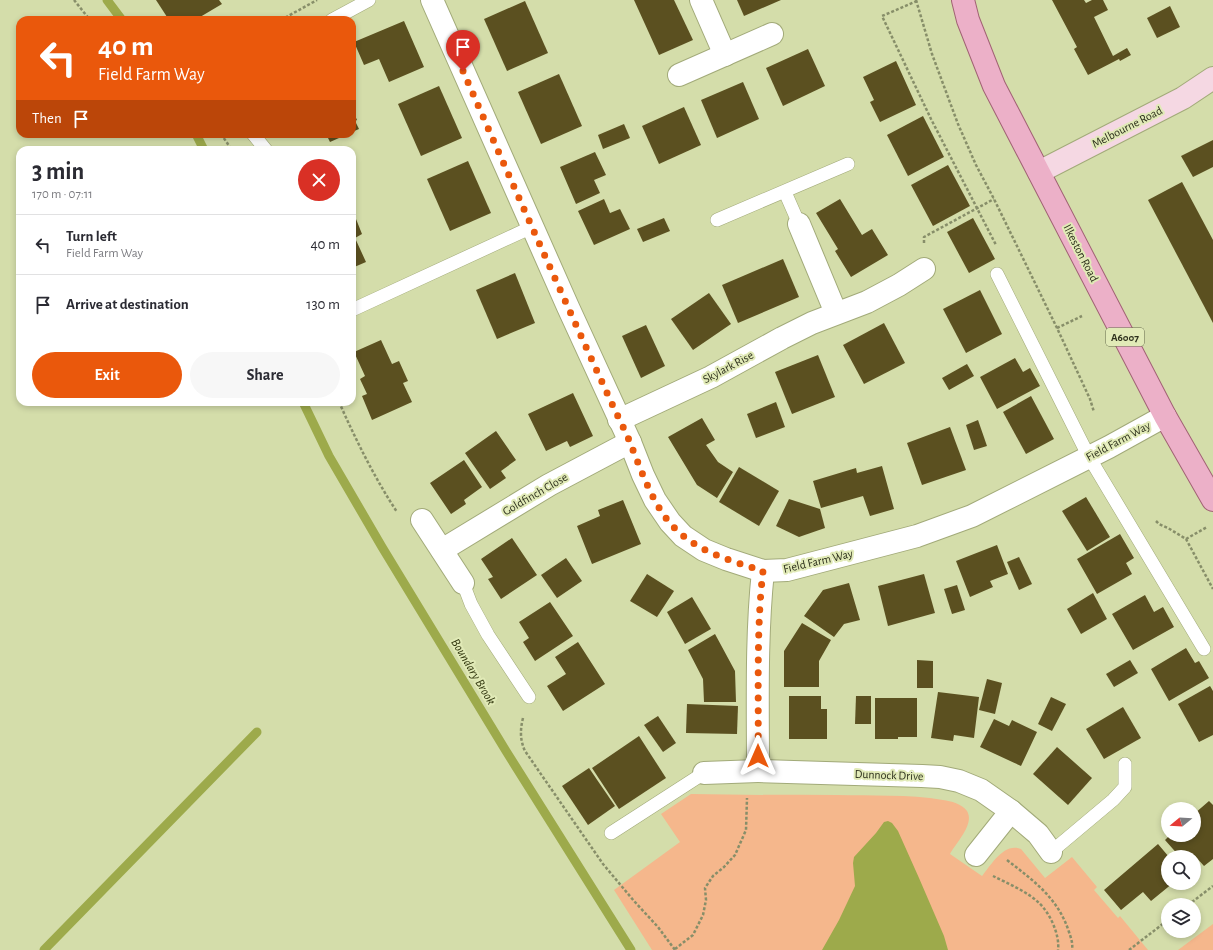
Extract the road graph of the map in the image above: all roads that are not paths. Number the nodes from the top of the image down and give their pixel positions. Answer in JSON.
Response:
{"nodes":[{"id":1,"x":370,"y":0,"type":"edge"},
{"id":2,"x":432,"y":0,"type":"edge"},
{"id":3,"x":700,"y":0,"type":"edge"},
{"id":4,"x":963,"y":0,"type":"edge"},
{"id":5,"x":340,"y":16,"type":"edge"},
{"id":6,"x":772,"y":34,"type":"dead end"},
{"id":7,"x":725,"y":54,"type":"junction"},
{"id":8,"x":679,"y":74,"type":"dead end"},
{"id":9,"x":1213,"y":78,"type":"edge"},
{"id":10,"x":256,"y":138,"type":"edge"},
{"id":11,"x":263,"y":146,"type":"edge"},
{"id":12,"x":848,"y":164,"type":"dead end"},
{"id":13,"x":1039,"y":172,"type":"junction"},
{"id":14,"x":785,"y":192,"type":"junction"},
{"id":15,"x":717,"y":220,"type":"dead end"},
{"id":16,"x":799,"y":224,"type":"joint"},
{"id":17,"x":532,"y":227,"type":"junction"},
{"id":18,"x":924,"y":269,"type":"road end"},
{"id":19,"x":997,"y":274,"type":"dead end"},
{"id":20,"x":356,"y":308,"type":"edge"},
{"id":21,"x":836,"y":313,"type":"junction"},
{"id":22,"x":1165,"y":416,"type":"junction"},
{"id":23,"x":620,"y":420,"type":"junction"},
{"id":24,"x":630,"y":442,"type":"junction"},
{"id":25,"x":1089,"y":457,"type":"junction"},
{"id":26,"x":1213,"y":500,"type":"edge"},
{"id":27,"x":422,"y":520,"type":"dead end"},
{"id":28,"x":442,"y":550,"type":"junction"},
{"id":29,"x":763,"y":571,"type":"junction"},
{"id":30,"x":463,"y":583,"type":"joint"},
{"id":31,"x":1204,"y":649,"type":"dead end"},
{"id":32,"x":529,"y":697,"type":"dead end"},
{"id":33,"x":1125,"y":764,"type":"dead end"},
{"id":34,"x":753,"y":771,"type":"junction"},
{"id":35,"x":704,"y":773,"type":"joint"},
{"id":36,"x":1011,"y":810,"type":"junction"},
{"id":37,"x":611,"y":833,"type":"dead end"},
{"id":38,"x":981,"y":849,"type":"road end"},
{"id":39,"x":1051,"y":852,"type":"joint"}],
"edges":[{"from":1,"to":5,"type":"lane"},
{"from":2,"to":17,"type":"street","name":"Field Farm Way"},
{"from":3,"to":7,"type":"street"},
{"from":4,"to":13,"type":"main road","name":"Ilkeston Road","number":"A6007"},
{"from":6,"to":7,"type":"street"},
{"from":7,"to":8,"type":"street"},
{"from":9,"to":13,"type":"street","name":"Melbourne Road"},
{"from":10,"to":11,"type":"lane"},
{"from":12,"to":14,"type":"lane"},
{"from":13,"to":22,"type":"main road","name":"Ilkeston Road","number":"A6007"},
{"from":14,"to":15,"type":"lane"},
{"from":14,"to":16,"type":"lane"},
{"from":16,"to":21,"type":"street"},
{"from":17,"to":20,"type":"lane"},
{"from":17,"to":23,"type":"street","name":"Field Farm Way"},
{"from":18,"to":21,"type":"street","name":"Skylark Rise"},
{"from":19,"to":25,"type":"lane"},
{"from":21,"to":23,"type":"street","name":"Skylark Rise"},
{"from":22,"to":25,"type":"street","name":"Field Farm Way"},
{"from":22,"to":26,"type":"main road","name":"Ilkeston Road","number":"A6007"},
{"from":23,"to":24,"type":"street","name":"Field Farm Way"},
{"from":24,"to":28,"type":"street","name":"Goldfinch Close"},
{"from":24,"to":29,"type":"street","name":"Field Farm Way"},
{"from":25,"to":29,"type":"street","name":"Field Farm Way"},
{"from":25,"to":31,"type":"lane"},
{"from":27,"to":28,"type":"street"},
{"from":28,"to":30,"type":"street"},
{"from":29,"to":34,"type":"street"},
{"from":30,"to":32,"type":"lane"},
{"from":33,"to":39,"type":"lane"},
{"from":34,"to":35,"type":"street","name":"Dunnock Drive"},
{"from":34,"to":36,"type":"street","name":"Dunnock Drive"},
{"from":35,"to":37,"type":"lane"},
{"from":36,"to":38,"type":"street"},
{"from":36,"to":39,"type":"street","name":"Dunnock Drive"}]}
